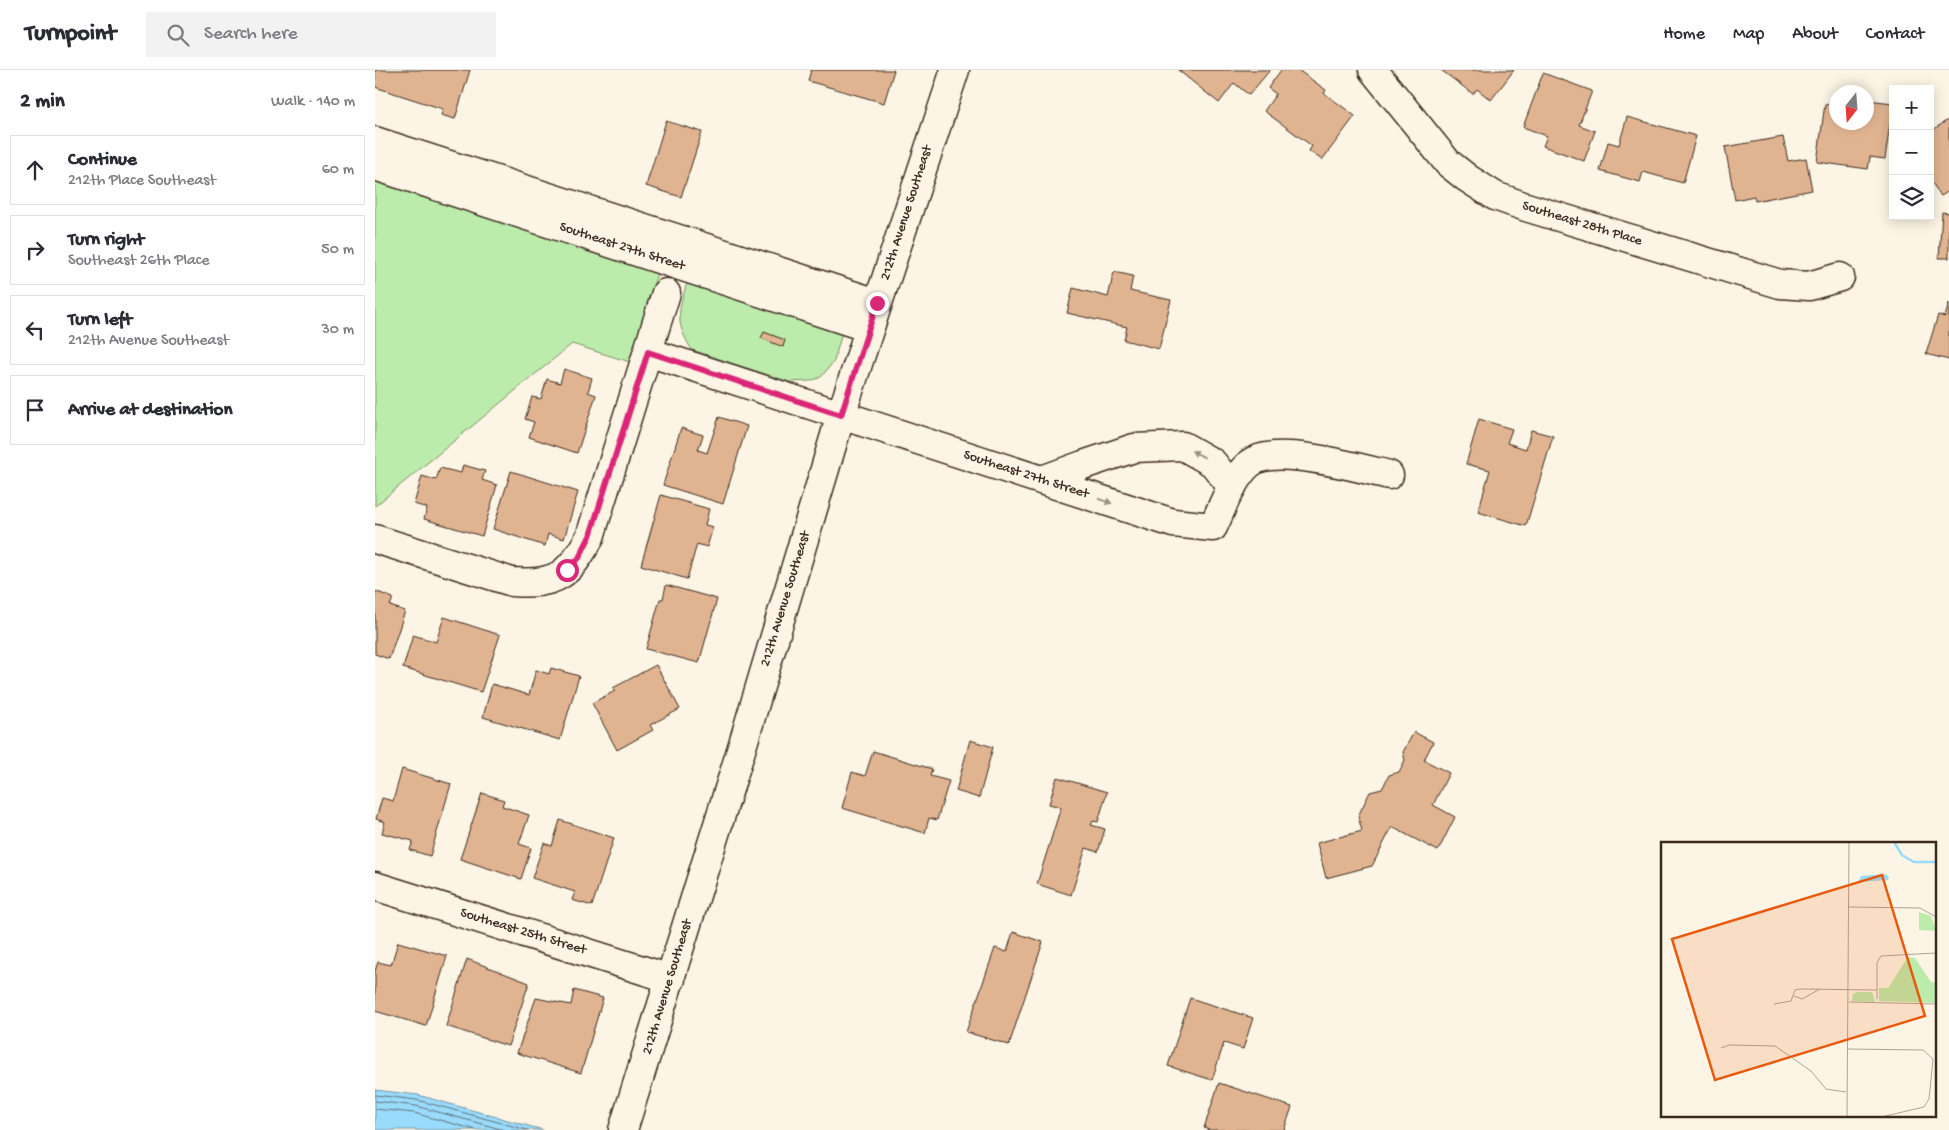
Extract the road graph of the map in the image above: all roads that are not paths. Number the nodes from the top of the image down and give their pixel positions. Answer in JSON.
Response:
{"nodes":[{"id":1,"x":955,"y":70,"type":"edge"},
{"id":2,"x":1373,"y":70,"type":"edge"},
{"id":3,"x":375,"y":141,"type":"edge"},
{"id":4,"x":375,"y":166,"type":"edge"},
{"id":5,"x":1840,"y":277,"type":"dead end"},
{"id":6,"x":666,"y":293,"type":"dead end"},
{"id":7,"x":873,"y":315,"type":"junction"},
{"id":8,"x":648,"y":352,"type":"junction"},
{"id":9,"x":841,"y":415,"type":"junction"},
{"id":10,"x":1389,"y":475,"type":"dead end"},
{"id":11,"x":1042,"y":480,"type":"junction"},
{"id":12,"x":1232,"y":487,"type":"junction"},
{"id":13,"x":375,"y":539,"type":"edge"},
{"id":14,"x":375,"y":886,"type":"edge"},
{"id":15,"x":671,"y":979,"type":"junction"},
{"id":16,"x":623,"y":1130,"type":"edge"}],
"edges":[{"from":1,"to":7,"type":"street","name":"212th Avenue Southeast"},
{"from":2,"to":5,"type":"street","name":"Southeast 28th Place"},
{"from":3,"to":7,"type":"street"},
{"from":4,"to":7,"type":"street","name":"Southeast 27th Street"},
{"from":6,"to":8,"type":"street"},
{"from":7,"to":9,"type":"street","name":"212th Avenue Southeast"},
{"from":8,"to":9,"type":"street","name":"Southeast 27th Street"},
{"from":8,"to":13,"type":"street"},
{"from":9,"to":11,"type":"street","name":"Southeast 27th Street"},
{"from":9,"to":15,"type":"street","name":"212th Avenue Southeast"},
{"from":10,"to":12,"type":"street"},
{"from":12,"to":11,"type":"street","one_way":true},
{"from":11,"to":12,"type":"street","name":"Southeast 27th Street","one_way":true},
{"from":14,"to":15,"type":"street","name":"Southeast 25th Street"},
{"from":15,"to":16,"type":"street","name":"212th Avenue Southeast"}]}
